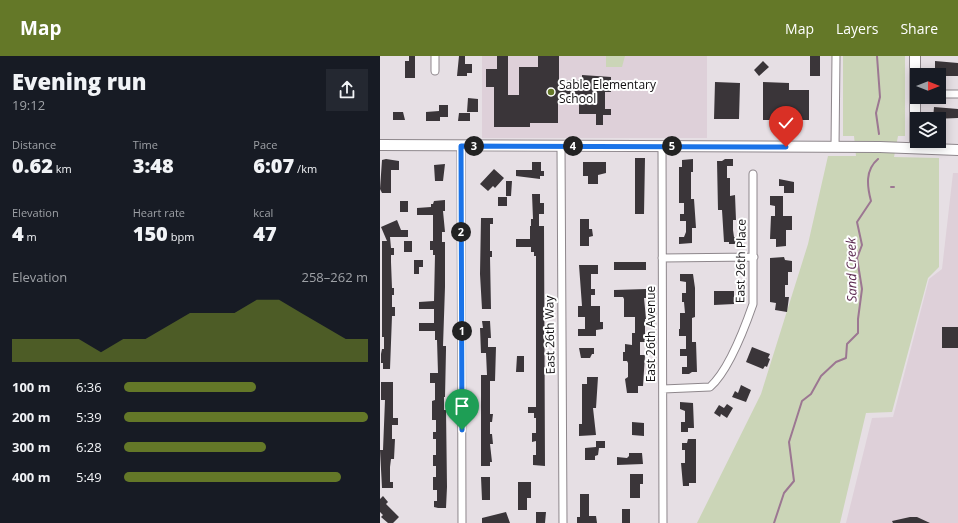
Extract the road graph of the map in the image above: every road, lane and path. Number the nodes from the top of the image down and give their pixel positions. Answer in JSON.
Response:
{"nodes":[{"id":1,"x":435,"y":56,"type":"edge"},
{"id":2,"x":836,"y":56,"type":"edge"},
{"id":3,"x":916,"y":56,"type":"edge"},
{"id":4,"x":916,"y":68,"type":"edge"},
{"id":5,"x":435,"y":71,"type":"dead end"},
{"id":6,"x":946,"y":94,"type":"edge"},
{"id":7,"x":958,"y":94,"type":"edge"},
{"id":8,"x":380,"y":146,"type":"edge"},
{"id":9,"x":461,"y":146,"type":"junction"},
{"id":10,"x":561,"y":146,"type":"junction"},
{"id":11,"x":662,"y":146,"type":"junction"},
{"id":12,"x":835,"y":147,"type":"junction"},
{"id":13,"x":910,"y":148,"type":"edge"},
{"id":14,"x":915,"y":148,"type":"edge"},
{"id":15,"x":958,"y":150,"type":"edge"},
{"id":16,"x":753,"y":174,"type":"dead end"},
{"id":17,"x":754,"y":257,"type":"junction"},
{"id":18,"x":662,"y":258,"type":"junction"},
{"id":19,"x":663,"y":389,"type":"junction"},
{"id":20,"x":462,"y":523,"type":"edge"},
{"id":21,"x":563,"y":523,"type":"edge"},
{"id":22,"x":663,"y":523,"type":"edge"}],
"edges":[{"from":1,"to":5,"type":"street"},
{"from":2,"to":12,"type":"street"},
{"from":3,"to":4,"type":"street"},
{"from":6,"to":7,"type":"street"},
{"from":8,"to":9,"type":"street"},
{"from":9,"to":10,"type":"street"},
{"from":9,"to":20,"type":"street"},
{"from":10,"to":11,"type":"street"},
{"from":10,"to":21,"type":"street","name":"East 26th Way"},
{"from":11,"to":12,"type":"street"},
{"from":11,"to":18,"type":"street","name":"East 26th Avenue"},
{"from":12,"to":13,"type":"street"},
{"from":14,"to":15,"type":"street"},
{"from":16,"to":17,"type":"street","name":"East 26th Place"},
{"from":17,"to":18,"type":"street"},
{"from":17,"to":19,"type":"street","name":"East 26th Place"},
{"from":18,"to":19,"type":"street","name":"East 26th Avenue"},
{"from":19,"to":22,"type":"street","name":"East 26th Avenue"}]}
